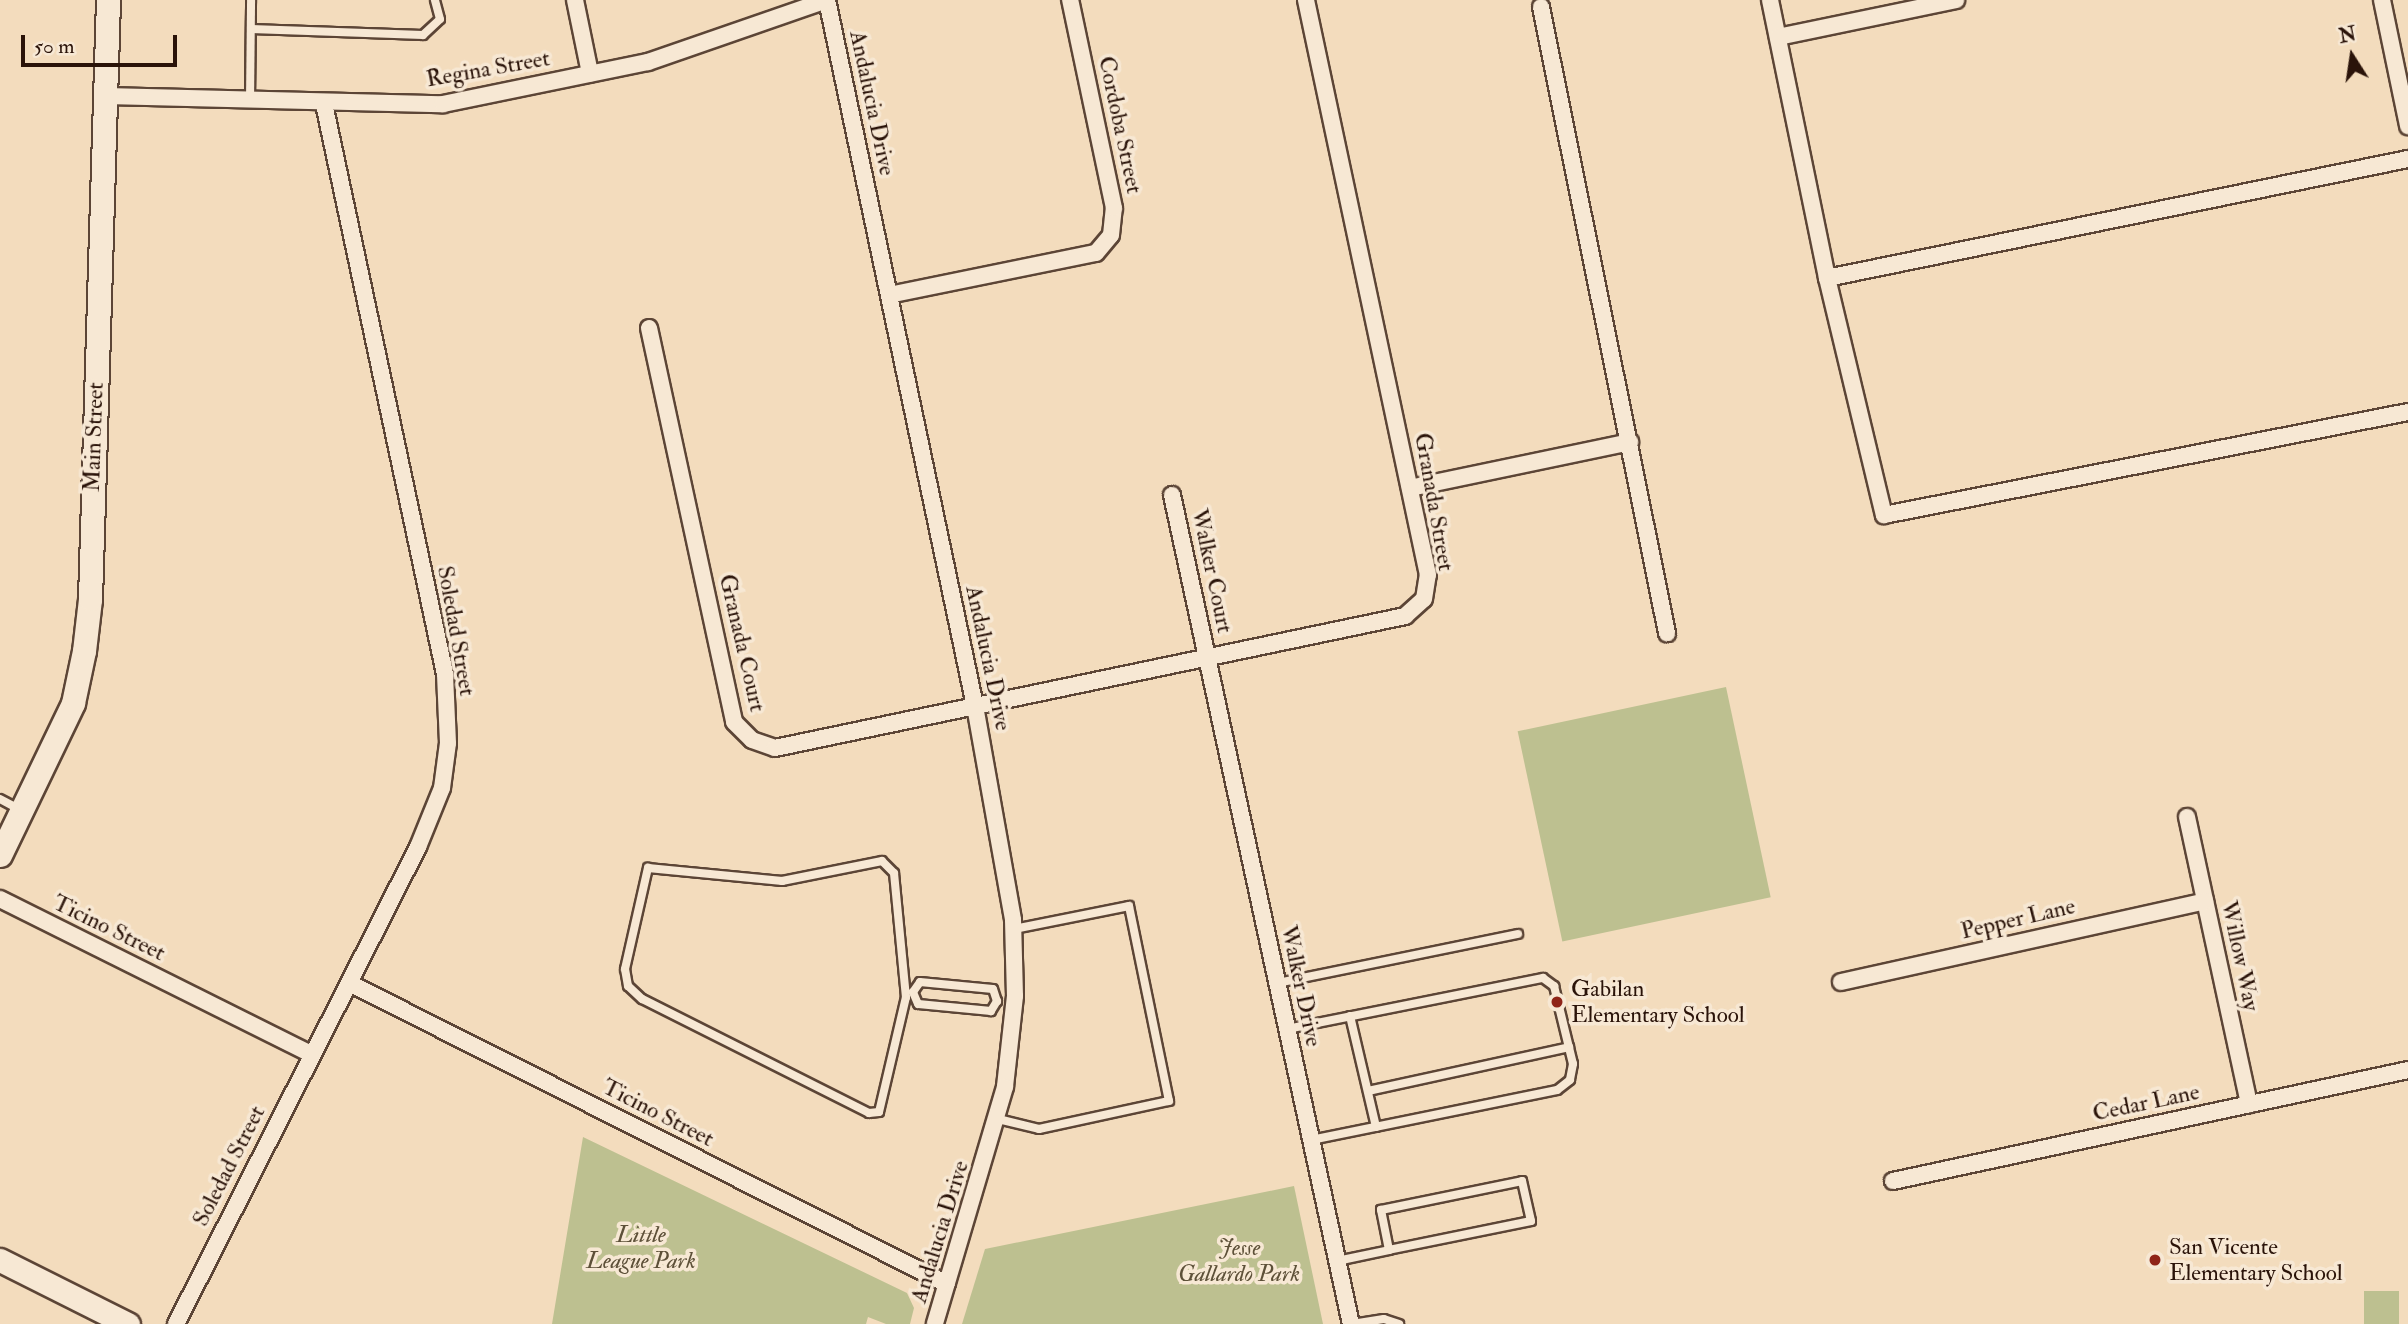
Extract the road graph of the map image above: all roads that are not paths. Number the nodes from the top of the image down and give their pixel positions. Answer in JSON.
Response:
{"nodes":[{"id":1,"x":108,"y":0,"type":"edge"},
{"id":2,"x":251,"y":0,"type":"edge"},
{"id":3,"x":435,"y":0,"type":"edge"},
{"id":4,"x":575,"y":0,"type":"edge"},
{"id":5,"x":827,"y":0,"type":"edge"},
{"id":6,"x":1070,"y":0,"type":"edge"},
{"id":7,"x":1306,"y":0,"type":"edge"},
{"id":8,"x":1770,"y":0,"type":"edge"},
{"id":9,"x":1956,"y":0,"type":"edge"},
{"id":10,"x":2382,"y":0,"type":"edge"},
{"id":11,"x":1541,"y":7,"type":"dead end"},
{"id":12,"x":251,"y":29,"type":"junction"},
{"id":13,"x":1778,"y":37,"type":"junction"},
{"id":14,"x":590,"y":73,"type":"junction"},
{"id":15,"x":104,"y":96,"type":"junction"},
{"id":16,"x":250,"y":102,"type":"junction"},
{"id":17,"x":324,"y":104,"type":"junction"},
{"id":18,"x":2408,"y":126,"type":"edge"},
{"id":19,"x":2408,"y":159,"type":"edge"},
{"id":20,"x":1827,"y":278,"type":"junction"},
{"id":21,"x":889,"y":295,"type":"junction"},
{"id":22,"x":649,"y":328,"type":"dead end"},
{"id":23,"x":2408,"y":412,"type":"edge"},
{"id":24,"x":1630,"y":442,"type":"junction"},
{"id":25,"x":1410,"y":488,"type":"junction"},
{"id":26,"x":1172,"y":495,"type":"dead end"},
{"id":27,"x":1667,"y":633,"type":"dead end"},
{"id":28,"x":1207,"y":657,"type":"junction"},
{"id":29,"x":975,"y":706,"type":"junction"},
{"id":30,"x":0,"y":799,"type":"edge"},
{"id":31,"x":22,"y":810,"type":"junction"},
{"id":32,"x":2187,"y":817,"type":"dead end"},
{"id":33,"x":0,"y":855,"type":"edge"},
{"id":34,"x":0,"y":899,"type":"edge"},
{"id":35,"x":2205,"y":901,"type":"junction"},
{"id":36,"x":1014,"y":929,"type":"junction"},
{"id":37,"x":1518,"y":934,"type":"dead end"},
{"id":38,"x":1841,"y":982,"type":"dead end"},
{"id":39,"x":349,"y":983,"type":"junction"},
{"id":40,"x":1277,"y":984,"type":"junction"},
{"id":41,"x":910,"y":992,"type":"junction"},
{"id":42,"x":997,"y":1001,"type":"junction"},
{"id":43,"x":1014,"y":1003,"type":"junction"},
{"id":44,"x":1350,"y":1016,"type":"junction"},
{"id":45,"x":1287,"y":1029,"type":"junction"},
{"id":46,"x":1569,"y":1048,"type":"junction"},
{"id":47,"x":311,"y":1054,"type":"junction"},
{"id":48,"x":2408,"y":1070,"type":"edge"},
{"id":49,"x":1368,"y":1091,"type":"junction"},
{"id":50,"x":2249,"y":1104,"type":"junction"},
{"id":51,"x":998,"y":1119,"type":"junction"},
{"id":52,"x":1376,"y":1127,"type":"junction"},
{"id":53,"x":1311,"y":1140,"type":"junction"},
{"id":54,"x":1893,"y":1181,"type":"dead end"},
{"id":55,"x":1389,"y":1250,"type":"junction"},
{"id":56,"x":0,"y":1261,"type":"edge"},
{"id":57,"x":1337,"y":1261,"type":"junction"},
{"id":58,"x":947,"y":1284,"type":"junction"},
{"id":59,"x":128,"y":1324,"type":"edge"},
{"id":60,"x":176,"y":1324,"type":"edge"},
{"id":61,"x":935,"y":1324,"type":"edge"},
{"id":62,"x":1351,"y":1324,"type":"edge"},
{"id":63,"x":1399,"y":1324,"type":"edge"}],
"edges":[{"from":1,"to":15,"type":"street","name":"Main Street"},
{"from":2,"to":12,"type":"lane"},
{"from":3,"to":12,"type":"lane"},
{"from":4,"to":14,"type":"street"},
{"from":5,"to":14,"type":"street","name":"Regina Street"},
{"from":5,"to":21,"type":"street","name":"Andalucia Drive"},
{"from":6,"to":21,"type":"street","name":"Cordoba Street"},
{"from":7,"to":25,"type":"street","name":"Granada Street"},
{"from":8,"to":13,"type":"street"},
{"from":9,"to":13,"type":"street"},
{"from":10,"to":18,"type":"street"},
{"from":11,"to":24,"type":"street"},
{"from":12,"to":16,"type":"lane"},
{"from":13,"to":20,"type":"street"},
{"from":14,"to":17,"type":"street","name":"Regina Street"},
{"from":15,"to":16,"type":"street","name":"Regina Street"},
{"from":15,"to":31,"type":"street","name":"Main Street"},
{"from":16,"to":17,"type":"street","name":"Regina Street"},
{"from":17,"to":39,"type":"street","name":"Soledad Street"},
{"from":19,"to":20,"type":"street"},
{"from":20,"to":23,"type":"street"},
{"from":21,"to":29,"type":"street","name":"Andalucia Drive"},
{"from":22,"to":29,"type":"street","name":"Granada Court"},
{"from":24,"to":25,"type":"street"},
{"from":24,"to":27,"type":"street"},
{"from":25,"to":28,"type":"street","name":"Granada Street"},
{"from":26,"to":28,"type":"street","name":"Walker Court"},
{"from":28,"to":29,"type":"street","name":"Granada Street"},
{"from":28,"to":40,"type":"street","name":"Walker Drive"},
{"from":29,"to":36,"type":"street","name":"Andalucia Drive"},
{"from":30,"to":31,"type":"lane"},
{"from":31,"to":33,"type":"street","name":"Main Street"},
{"from":32,"to":35,"type":"street","name":"Willow Way"},
{"from":34,"to":47,"type":"street","name":"Ticino Street"},
{"from":35,"to":38,"type":"street","name":"Pepper Lane"},
{"from":35,"to":50,"type":"street","name":"Willow Way"},
{"from":36,"to":43,"type":"street","name":"Andalucia Drive"},
{"from":36,"to":51,"type":"lane"},
{"from":37,"to":40,"type":"lane"},
{"from":39,"to":47,"type":"street","name":"Soledad Street"},
{"from":39,"to":58,"type":"street","name":"Ticino Street"},
{"from":40,"to":45,"type":"street","name":"Walker Drive"},
{"from":41,"to":41,"type":"lane"},
{"from":41,"to":42,"type":"lane"},
{"from":41,"to":42,"type":"lane"},
{"from":42,"to":43,"type":"lane"},
{"from":43,"to":51,"type":"street","name":"Andalucia Drive"},
{"from":44,"to":45,"type":"lane"},
{"from":44,"to":46,"type":"lane"},
{"from":44,"to":49,"type":"lane"},
{"from":45,"to":53,"type":"street","name":"Walker Drive"},
{"from":46,"to":49,"type":"lane"},
{"from":46,"to":52,"type":"lane"},
{"from":47,"to":60,"type":"street","name":"Soledad Street"},
{"from":48,"to":50,"type":"street","name":"Cedar Lane"},
{"from":49,"to":52,"type":"lane"},
{"from":50,"to":54,"type":"street","name":"Cedar Lane"},
{"from":51,"to":58,"type":"street","name":"Andalucia Drive"},
{"from":52,"to":53,"type":"lane"},
{"from":53,"to":57,"type":"street","name":"Walker Drive"},
{"from":55,"to":55,"type":"lane"},
{"from":55,"to":57,"type":"lane"},
{"from":56,"to":59,"type":"street"},
{"from":57,"to":62,"type":"street","name":"Walker Drive"},
{"from":58,"to":61,"type":"street","name":"Andalucia Drive"},
{"from":62,"to":63,"type":"lane"}]}
